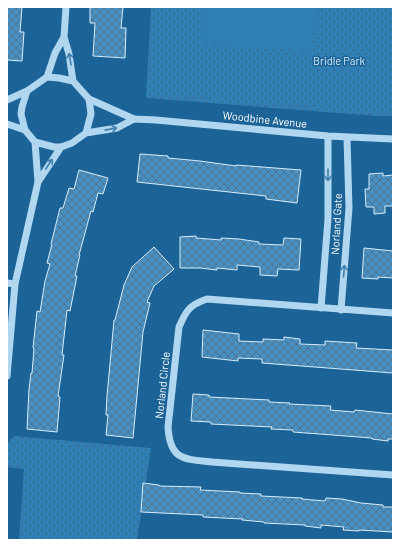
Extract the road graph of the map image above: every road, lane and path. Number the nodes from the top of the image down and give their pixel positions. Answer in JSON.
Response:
{"nodes":[{"id":1,"x":66,"y":7,"type":"edge"},
{"id":2,"x":64,"y":37,"type":"junction"},
{"id":3,"x":48,"y":77,"type":"junction"},
{"id":4,"x":73,"y":81,"type":"junction"},
{"id":5,"x":27,"y":91,"type":"junction"},
{"id":6,"x":89,"y":99,"type":"junction"},
{"id":7,"x":7,"y":100,"type":"edge"},
{"id":8,"x":134,"y":119,"type":"junction"},
{"id":9,"x":7,"y":124,"type":"edge"},
{"id":10,"x":25,"y":130,"type":"junction"},
{"id":11,"x":86,"y":133,"type":"junction"},
{"id":12,"x":328,"y":136,"type":"junction"},
{"id":13,"x":347,"y":138,"type":"junction"},
{"id":14,"x":393,"y":139,"type":"edge"},
{"id":15,"x":35,"y":142,"type":"junction"},
{"id":16,"x":61,"y":147,"type":"junction"},
{"id":17,"x":38,"y":182,"type":"junction"},
{"id":18,"x":7,"y":283,"type":"edge"},
{"id":19,"x":15,"y":284,"type":"junction"},
{"id":20,"x":321,"y":308,"type":"junction"},
{"id":21,"x":341,"y":310,"type":"junction"},
{"id":22,"x":393,"y":313,"type":"edge"},
{"id":23,"x":7,"y":376,"type":"edge"},
{"id":24,"x":393,"y":475,"type":"edge"}],
"edges":[{"from":1,"to":2,"type":"street"},
{"from":2,"to":3,"type":"street"},
{"from":4,"to":2,"type":"street","one_way":true},
{"from":3,"to":4,"type":"street"},
{"from":3,"to":5,"type":"street"},
{"from":4,"to":6,"type":"street"},
{"from":5,"to":7,"type":"street"},
{"from":5,"to":10,"type":"street"},
{"from":6,"to":8,"type":"street","name":"Woodbine Avenue"},
{"from":6,"to":11,"type":"street"},
{"from":11,"to":8,"type":"street","name":"Woodbine Avenue","one_way":true},
{"from":8,"to":12,"type":"street","name":"Woodbine Avenue"},
{"from":9,"to":10,"type":"street"},
{"from":10,"to":15,"type":"street"},
{"from":11,"to":16,"type":"street"},
{"from":12,"to":13,"type":"street","name":"Woodbine Avenue"},
{"from":12,"to":20,"type":"street","name":"Norland Gate","one_way":true},
{"from":13,"to":14,"type":"street","name":"Woodbine Avenue"},
{"from":21,"to":13,"type":"street","name":"Norland Gate","one_way":true},
{"from":15,"to":16,"type":"street"},
{"from":15,"to":17,"type":"street"},
{"from":17,"to":16,"type":"street","one_way":true},
{"from":17,"to":19,"type":"street"},
{"from":18,"to":19,"type":"street"},
{"from":19,"to":23,"type":"street"},
{"from":20,"to":21,"type":"street","name":"Norland Circle"},
{"from":20,"to":24,"type":"street","name":"Norland Circle"},
{"from":21,"to":22,"type":"street","name":"Norland Circle"}]}
